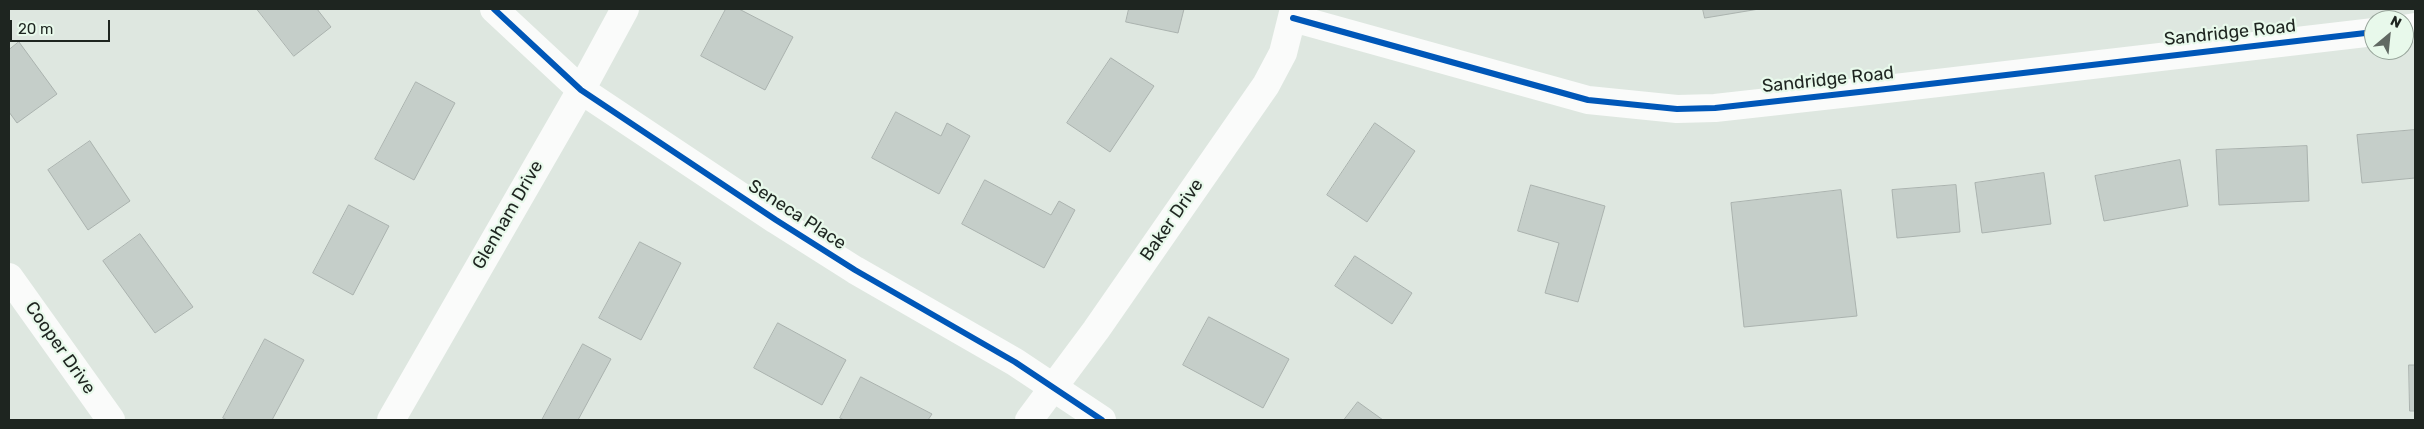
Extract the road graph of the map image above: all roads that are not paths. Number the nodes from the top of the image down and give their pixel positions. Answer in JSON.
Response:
{"nodes":[{"id":1,"x":494,"y":9,"type":"edge"},
{"id":2,"x":625,"y":9,"type":"edge"},
{"id":3,"x":1294,"y":14,"type":"edge"},
{"id":4,"x":2364,"y":33,"type":"edge"},
{"id":5,"x":581,"y":90,"type":"junction"},
{"id":6,"x":9,"y":276,"type":"edge"},
{"id":7,"x":1054,"y":387,"type":"junction"},
{"id":8,"x":110,"y":420,"type":"edge"},
{"id":9,"x":391,"y":420,"type":"edge"},
{"id":10,"x":1029,"y":420,"type":"edge"},
{"id":11,"x":1102,"y":420,"type":"edge"}],
"edges":[{"from":1,"to":5,"type":"street","name":"Seneca Place"},
{"from":2,"to":5,"type":"street","name":"Glenham Drive"},
{"from":3,"to":4,"type":"street","name":"Sandridge Road"},
{"from":3,"to":7,"type":"street","name":"Baker Drive"},
{"from":5,"to":7,"type":"street","name":"Seneca Place"},
{"from":5,"to":9,"type":"street","name":"Glenham Drive"},
{"from":6,"to":8,"type":"street","name":"Cooper Drive"},
{"from":7,"to":10,"type":"street","name":"Baker Drive"},
{"from":7,"to":11,"type":"street","name":"Seneca Place"}]}
